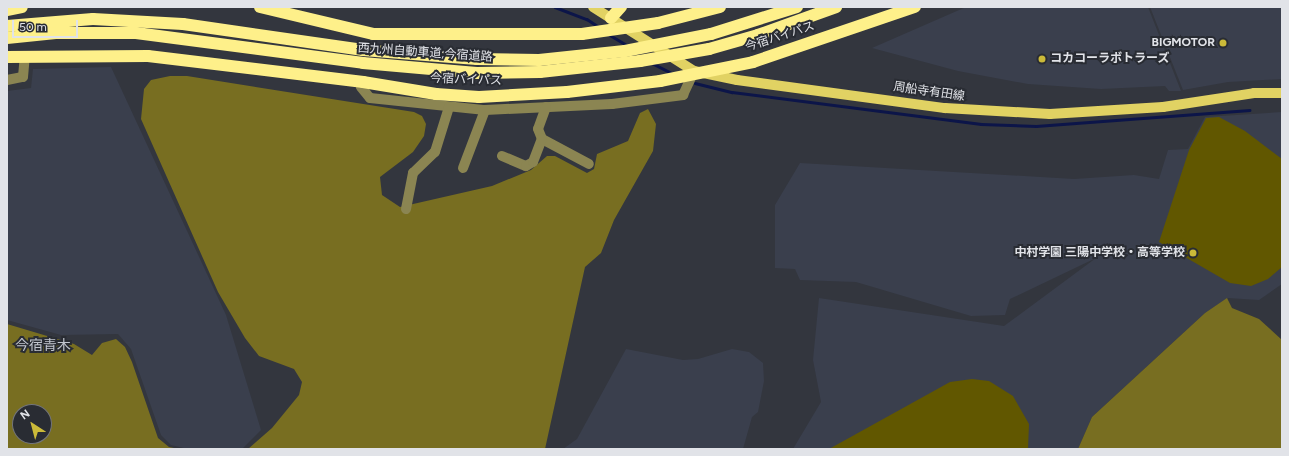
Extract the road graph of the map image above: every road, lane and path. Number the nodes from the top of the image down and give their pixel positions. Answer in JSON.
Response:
{"nodes":[{"id":1,"x":22,"y":7,"type":"edge"},
{"id":2,"x":260,"y":7,"type":"edge"},
{"id":3,"x":593,"y":7,"type":"edge"},
{"id":4,"x":621,"y":7,"type":"edge"},
{"id":5,"x":720,"y":7,"type":"edge"},
{"id":6,"x":784,"y":7,"type":"edge"},
{"id":7,"x":797,"y":7,"type":"edge"},
{"id":8,"x":836,"y":7,"type":"edge"},
{"id":9,"x":915,"y":7,"type":"edge"},
{"id":10,"x":7,"y":10,"type":"edge"},
{"id":11,"x":611,"y":18,"type":"junction"},
{"id":12,"x":755,"y":22,"type":"junction"},
{"id":13,"x":7,"y":26,"type":"edge"},
{"id":14,"x":7,"y":38,"type":"edge"},
{"id":15,"x":25,"y":56,"type":"junction"},
{"id":16,"x":7,"y":57,"type":"edge"},
{"id":17,"x":694,"y":71,"type":"junction"},
{"id":18,"x":7,"y":80,"type":"edge"},
{"id":19,"x":363,"y":82,"type":"junction"},
{"id":20,"x":1282,"y":93,"type":"edge"},
{"id":21,"x":449,"y":107,"type":"junction"},
{"id":22,"x":546,"y":107,"type":"junction"},
{"id":23,"x":485,"y":110,"type":"junction"},
{"id":24,"x":542,"y":139,"type":"junction"},
{"id":25,"x":502,"y":156,"type":"dead end"},
{"id":26,"x":590,"y":164,"type":"dead end"},
{"id":27,"x":463,"y":168,"type":"dead end"},
{"id":28,"x":406,"y":209,"type":"dead end"}],
"edges":[{"from":1,"to":10,"type":"highway"},
{"from":2,"to":5,"type":"highway","bridge":true},
{"from":3,"to":11,"type":"main road","name":"周船寺有田線"},
{"from":4,"to":11,"type":"highway"},
{"from":6,"to":12,"type":"highway"},
{"from":7,"to":12,"type":"highway","name":"西九州自動車道;今宿道路"},
{"from":8,"to":14,"type":"highway","name":"西九州自動車道;今宿道路","bridge":true},
{"from":9,"to":19,"type":"highway","name":"今宿バイパス","bridge":true},
{"from":11,"to":17,"type":"main road","name":"周船寺有田線"},
{"from":12,"to":13,"type":"highway","name":"西九州自動車道;今宿道路","bridge":true},
{"from":15,"to":16,"type":"highway","name":"今宿バイパス"},
{"from":15,"to":18,"type":"street"},
{"from":15,"to":19,"type":"highway","name":"今宿バイパス"},
{"from":17,"to":20,"type":"main road","name":"周船寺有田線"},
{"from":17,"to":22,"type":"street"},
{"from":19,"to":21,"type":"street"},
{"from":21,"to":23,"type":"street"},
{"from":21,"to":28,"type":"street"},
{"from":22,"to":23,"type":"street"},
{"from":22,"to":24,"type":"street"},
{"from":23,"to":27,"type":"street"},
{"from":24,"to":25,"type":"street"},
{"from":24,"to":26,"type":"street"}]}
